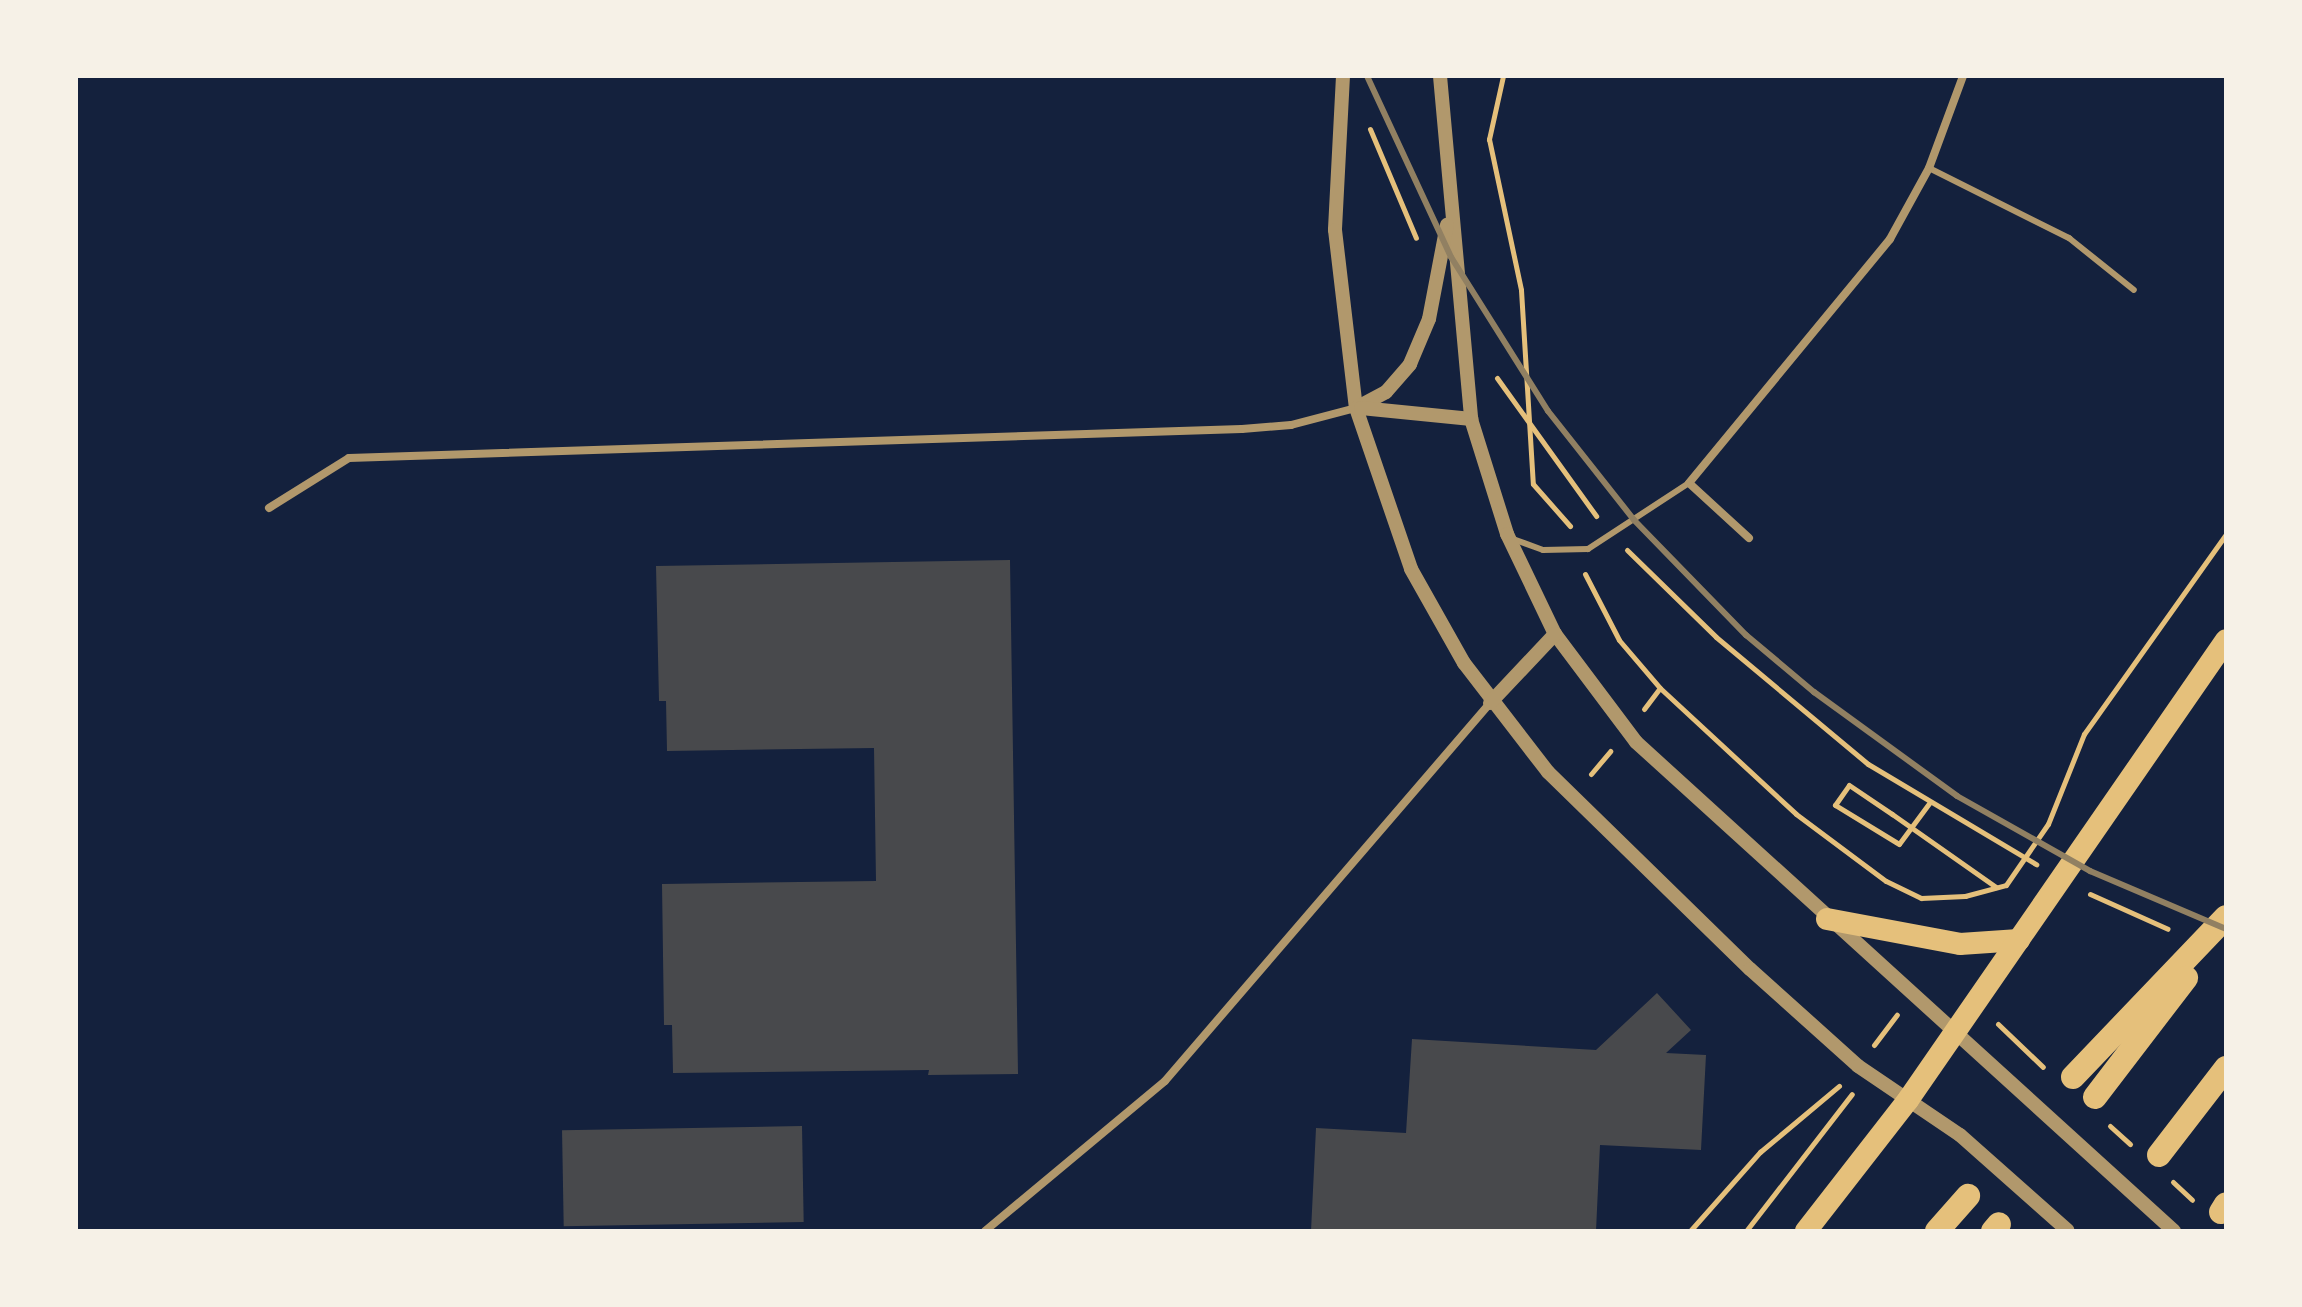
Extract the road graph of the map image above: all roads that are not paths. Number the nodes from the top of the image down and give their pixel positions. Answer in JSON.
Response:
{"nodes":[{"id":1,"x":1343,"y":76,"type":"edge"},
{"id":2,"x":1440,"y":76,"type":"edge"},
{"id":3,"x":1963,"y":76,"type":"edge"},
{"id":4,"x":1929,"y":168,"type":"junction"},
{"id":5,"x":1451,"y":207,"type":"junction"},
{"id":6,"x":2134,"y":290,"type":"dead end"},
{"id":7,"x":1356,"y":408,"type":"junction"},
{"id":8,"x":1471,"y":419,"type":"junction"},
{"id":9,"x":1689,"y":483,"type":"junction"},
{"id":10,"x":269,"y":508,"type":"dead end"},
{"id":11,"x":1507,"y":534,"type":"junction"},
{"id":12,"x":1749,"y":538,"type":"dead end"},
{"id":13,"x":1555,"y":634,"type":"junction"},
{"id":14,"x":2226,"y":640,"type":"edge"},
{"id":15,"x":1490,"y":703,"type":"junction"},
{"id":16,"x":2226,"y":917,"type":"edge"},
{"id":17,"x":1827,"y":919,"type":"junction"},
{"id":18,"x":2226,"y":925,"type":"edge"},
{"id":19,"x":2019,"y":940,"type":"junction"},
{"id":20,"x":1955,"y":1033,"type":"junction"},
{"id":21,"x":2226,"y":1068,"type":"edge"},
{"id":22,"x":2061,"y":1074,"type":"road end"},
{"id":23,"x":2095,"y":1097,"type":"dead end"},
{"id":24,"x":1908,"y":1100,"type":"junction"},
{"id":25,"x":2163,"y":1166,"type":"road end"},
{"id":26,"x":1968,"y":1196,"type":"dead end"},
{"id":27,"x":985,"y":1231,"type":"edge"},
{"id":28,"x":1806,"y":1231,"type":"edge"},
{"id":29,"x":1937,"y":1231,"type":"edge"},
{"id":30,"x":2068,"y":1231,"type":"edge"},
{"id":31,"x":2174,"y":1231,"type":"edge"}],
"edges":[{"from":1,"to":7,"type":"street"},
{"from":2,"to":5,"type":"street"},
{"from":3,"to":4,"type":"street"},
{"from":4,"to":6,"type":"lane"},
{"from":4,"to":9,"type":"street"},
{"from":5,"to":7,"type":"street"},
{"from":5,"to":8,"type":"street"},
{"from":7,"to":8,"type":"street"},
{"from":7,"to":10,"type":"street"},
{"from":7,"to":15,"type":"street"},
{"from":8,"to":11,"type":"street"},
{"from":9,"to":11,"type":"lane"},
{"from":9,"to":12,"type":"street"},
{"from":11,"to":13,"type":"street"},
{"from":13,"to":15,"type":"street"},
{"from":13,"to":17,"type":"street"},
{"from":14,"to":19,"type":"highway"},
{"from":15,"to":24,"type":"street"},
{"from":15,"to":27,"type":"street"},
{"from":16,"to":22,"type":"highway"},
{"from":17,"to":19,"type":"highway"},
{"from":17,"to":20,"type":"street"},
{"from":18,"to":23,"type":"highway"},
{"from":19,"to":20,"type":"highway"},
{"from":20,"to":24,"type":"highway"},
{"from":20,"to":31,"type":"street"},
{"from":21,"to":25,"type":"highway"},
{"from":24,"to":28,"type":"highway"},
{"from":24,"to":30,"type":"street"},
{"from":26,"to":29,"type":"highway"}]}
